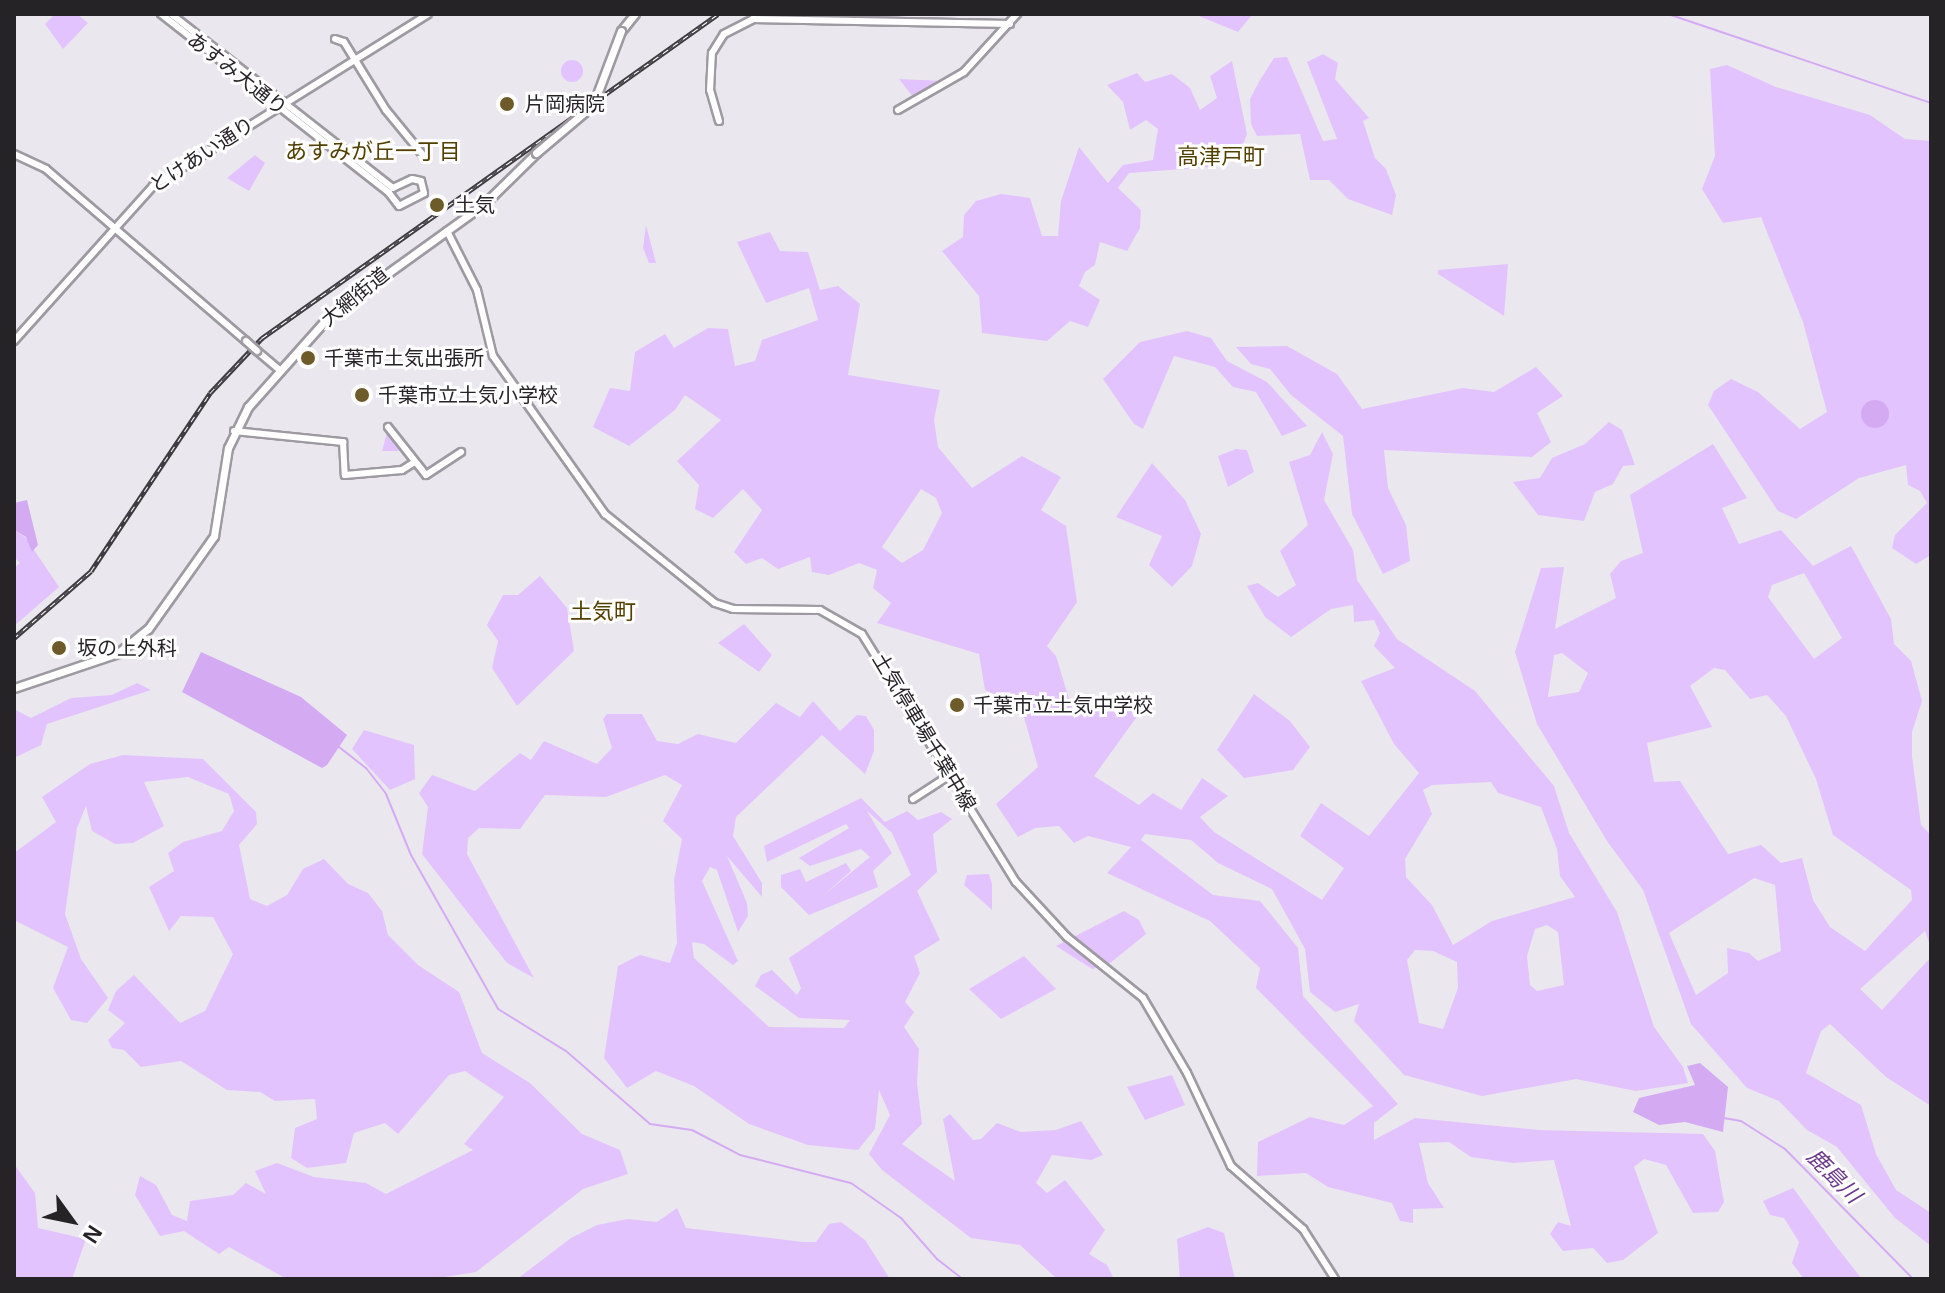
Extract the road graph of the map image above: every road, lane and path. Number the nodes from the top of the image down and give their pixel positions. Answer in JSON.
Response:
{"nodes":[{"id":1,"x":161,"y":14,"type":"edge"},
{"id":2,"x":171,"y":14,"type":"edge"},
{"id":3,"x":428,"y":14,"type":"edge"},
{"id":4,"x":635,"y":14,"type":"edge"},
{"id":5,"x":1017,"y":14,"type":"edge"},
{"id":6,"x":1010,"y":24,"type":"junction"},
{"id":7,"x":335,"y":39,"type":"dead end"},
{"id":8,"x":355,"y":58,"type":"junction"},
{"id":9,"x":281,"y":104,"type":"junction"},
{"id":10,"x":898,"y":110,"type":"dead end"},
{"id":11,"x":719,"y":121,"type":"dead end"},
{"id":12,"x":14,"y":154,"type":"edge"},
{"id":13,"x":423,"y":155,"type":"dead end"},
{"id":14,"x":391,"y":191,"type":"junction"},
{"id":15,"x":114,"y":226,"type":"junction"},
{"id":16,"x":447,"y":231,"type":"junction"},
{"id":17,"x":14,"y":341,"type":"edge"},
{"id":18,"x":280,"y":370,"type":"junction"},
{"id":19,"x":388,"y":427,"type":"dead end"},
{"id":20,"x":234,"y":431,"type":"junction"},
{"id":21,"x":461,"y":452,"type":"dead end"},
{"id":22,"x":415,"y":462,"type":"junction"},
{"id":23,"x":14,"y":688,"type":"edge"},
{"id":24,"x":950,"y":775,"type":"junction"},
{"id":25,"x":913,"y":799,"type":"dead end"},
{"id":26,"x":1335,"y":1279,"type":"edge"}],
"edges":[{"from":1,"to":9,"type":"street","name":"あすみ大通り"},
{"from":2,"to":9,"type":"street","name":"あすみ大通り"},
{"from":3,"to":8,"type":"street","name":"とけあい通り"},
{"from":4,"to":16,"type":"main road","name":"大網街道","bridge":true},
{"from":5,"to":6,"type":"street"},
{"from":6,"to":10,"type":"street"},
{"from":6,"to":11,"type":"street"},
{"from":7,"to":8,"type":"street"},
{"from":8,"to":9,"type":"street","name":"とけあい通り"},
{"from":8,"to":13,"type":"street"},
{"from":9,"to":14,"type":"street","name":"あすみ大通り"},
{"from":9,"to":15,"type":"street","name":"とけあい通り"},
{"from":12,"to":15,"type":"street"},
{"from":14,"to":14,"type":"street"},
{"from":15,"to":17,"type":"street","name":"とけあい通り"},
{"from":15,"to":18,"type":"street","bridge":true},
{"from":16,"to":18,"type":"main road","name":"大網街道"},
{"from":16,"to":24,"type":"street","name":"土気停車場千葉中線"},
{"from":18,"to":20,"type":"main road","name":"大網街道"},
{"from":19,"to":22,"type":"street"},
{"from":20,"to":22,"type":"street"},
{"from":20,"to":23,"type":"main road","name":"大網街道"},
{"from":21,"to":22,"type":"street"},
{"from":24,"to":25,"type":"street"},
{"from":24,"to":26,"type":"street","name":"土気停車場千葉中線"}]}
